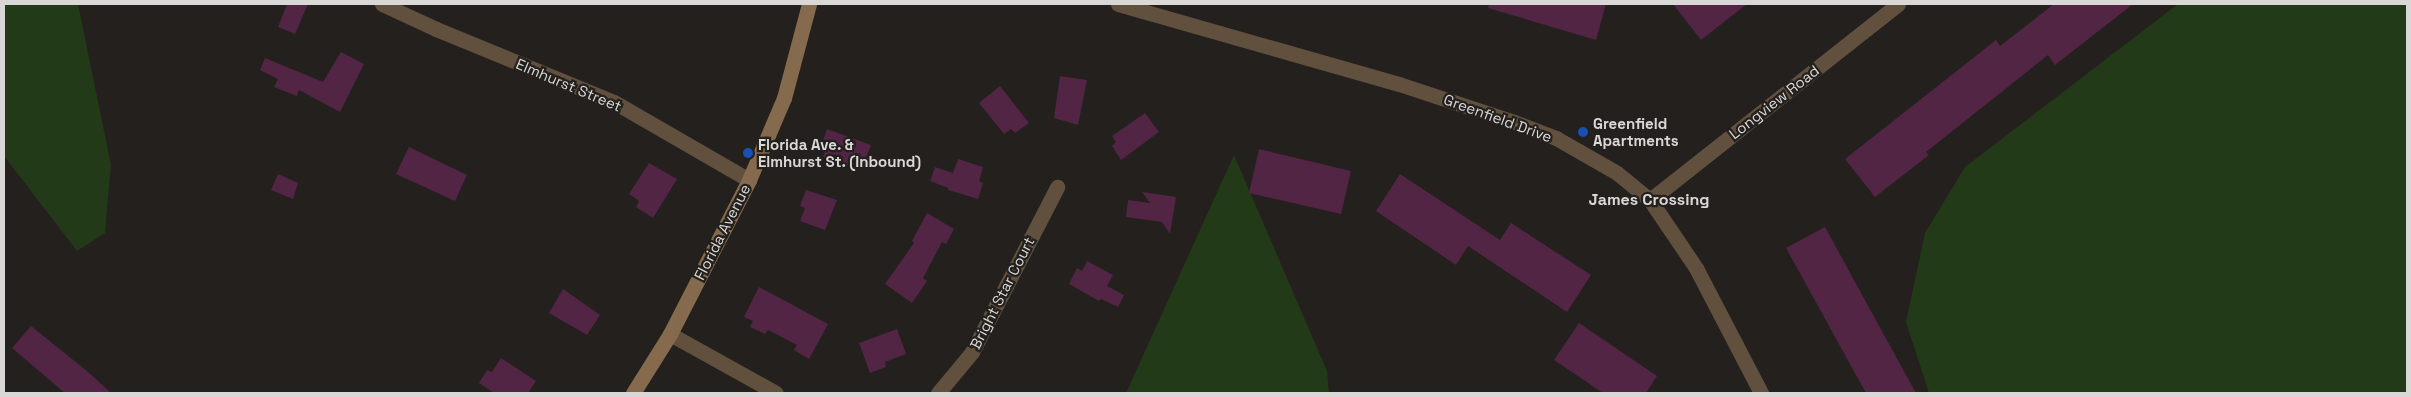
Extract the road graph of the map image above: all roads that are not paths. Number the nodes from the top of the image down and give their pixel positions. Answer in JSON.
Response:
{"nodes":[{"id":1,"x":382,"y":4,"type":"edge"},
{"id":2,"x":809,"y":4,"type":"edge"},
{"id":3,"x":1118,"y":4,"type":"edge"},
{"id":4,"x":1898,"y":4,"type":"edge"},
{"id":5,"x":749,"y":180,"type":"junction"},
{"id":6,"x":1057,"y":187,"type":"dead end"},
{"id":7,"x":1650,"y":200,"type":"junction"},
{"id":8,"x":670,"y":334,"type":"junction"},
{"id":9,"x":633,"y":393,"type":"edge"},
{"id":10,"x":776,"y":393,"type":"edge"},
{"id":11,"x":938,"y":393,"type":"edge"},
{"id":12,"x":1761,"y":393,"type":"edge"}],
"edges":[{"from":1,"to":5,"type":"street","name":"Elmhurst Street"},
{"from":2,"to":5,"type":"main road","name":"Florida Avenue"},
{"from":3,"to":7,"type":"street","name":"Greenfield Drive"},
{"from":4,"to":7,"type":"street","name":"Longview Road"},
{"from":5,"to":8,"type":"main road","name":"Florida Avenue"},
{"from":6,"to":11,"type":"street","name":"Bright Star Court"},
{"from":7,"to":12,"type":"street","name":"Greenfield Drive"},
{"from":8,"to":9,"type":"main road","name":"Florida Avenue"},
{"from":8,"to":10,"type":"street"}]}
